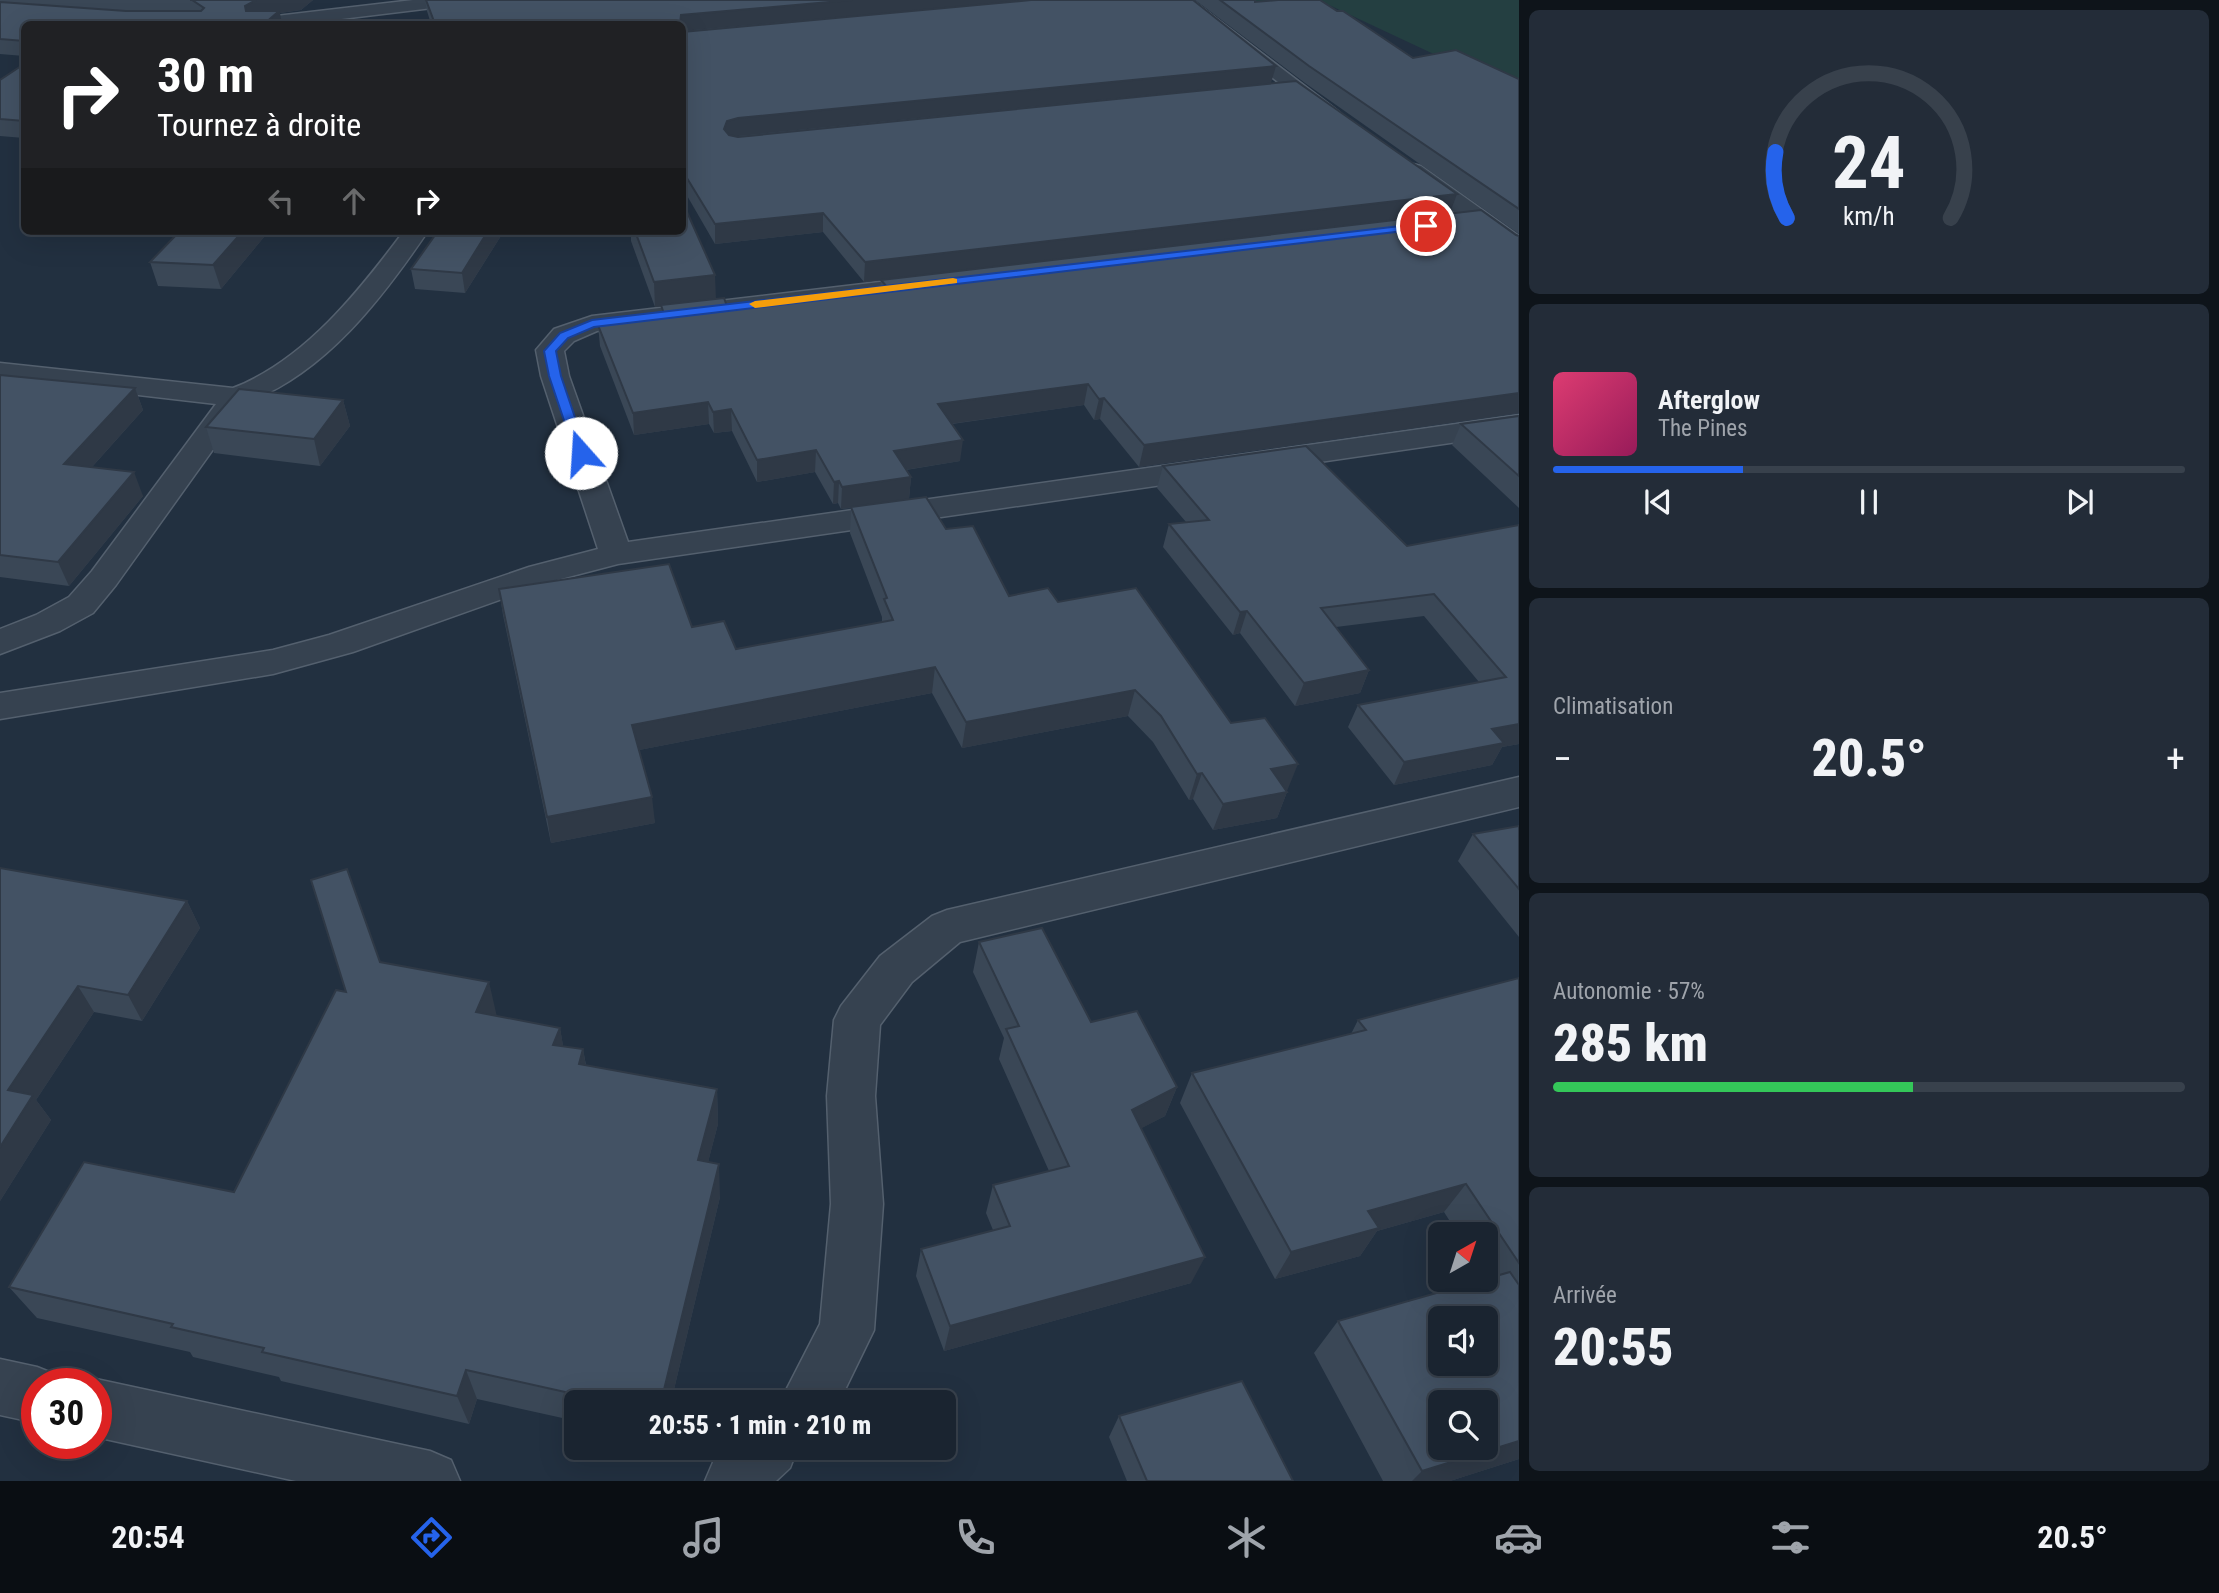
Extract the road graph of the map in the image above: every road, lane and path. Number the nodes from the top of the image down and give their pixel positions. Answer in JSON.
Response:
{"nodes":[{"id":1,"x":457,"y":0,"type":"edge"},
{"id":2,"x":1181,"y":0,"type":"edge"},
{"id":3,"x":284,"y":21,"type":"edge"},
{"id":4,"x":1296,"y":89,"type":"junction"},
{"id":5,"x":1269,"y":92,"type":"edge"},
{"id":6,"x":1351,"y":127,"type":"edge"},
{"id":7,"x":1394,"y":158,"type":"edge"},
{"id":8,"x":1481,"y":219,"type":"junction"},
{"id":9,"x":1440,"y":224,"type":"edge"},
{"id":10,"x":413,"y":235,"type":"edge"},
{"id":11,"x":1519,"y":247,"type":"edge"},
{"id":12,"x":932,"y":284,"type":"edge"},
{"id":13,"x":0,"y":371,"type":"edge"},
{"id":14,"x":237,"y":396,"type":"junction"},
{"id":15,"x":1519,"y":424,"type":"edge"},
{"id":16,"x":616,"y":554,"type":"junction"},
{"id":17,"x":0,"y":642,"type":"edge"},
{"id":18,"x":0,"y":706,"type":"edge"},
{"id":19,"x":1519,"y":792,"type":"edge"},
{"id":20,"x":0,"y":1387,"type":"edge"},
{"id":21,"x":814,"y":1390,"type":"edge"},
{"id":22,"x":21,"y":1392,"type":"edge"},
{"id":23,"x":112,"y":1411,"type":"edge"},
{"id":24,"x":756,"y":1460,"type":"edge"},
{"id":25,"x":430,"y":1481,"type":"edge"},
{"id":26,"x":736,"y":1481,"type":"edge"}],
"edges":[{"from":1,"to":3,"type":"street"},
{"from":2,"to":4,"type":"street"},
{"from":4,"to":5,"type":"street"},
{"from":4,"to":6,"type":"street"},
{"from":7,"to":8,"type":"street"},
{"from":8,"to":9,"type":"street"},
{"from":8,"to":11,"type":"street"},
{"from":10,"to":14,"type":"street"},
{"from":12,"to":16,"type":"street"},
{"from":13,"to":14,"type":"street"},
{"from":14,"to":17,"type":"street"},
{"from":15,"to":16,"type":"street"},
{"from":16,"to":18,"type":"street"},
{"from":19,"to":21,"type":"street"},
{"from":20,"to":22,"type":"street"},
{"from":23,"to":25,"type":"street"},
{"from":24,"to":26,"type":"street"}]}
